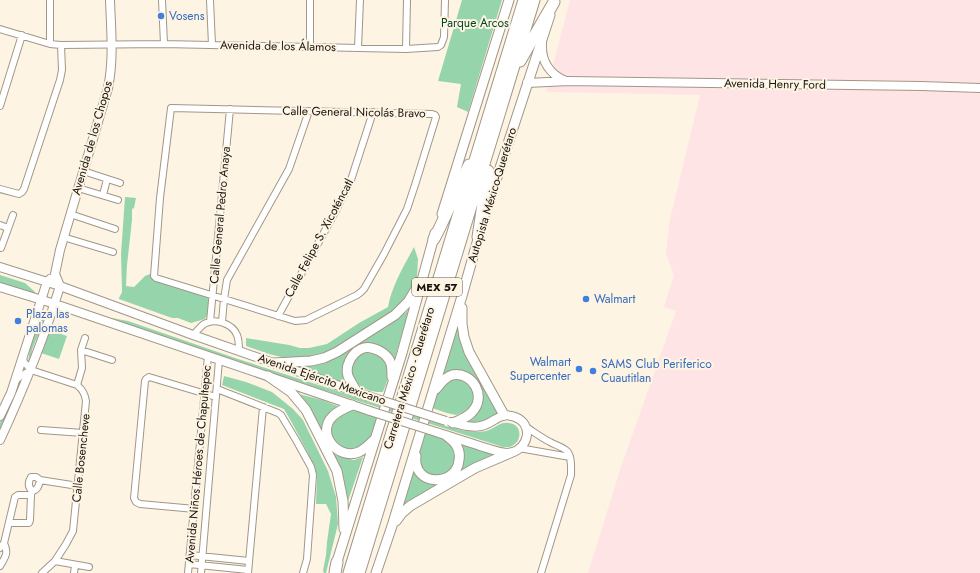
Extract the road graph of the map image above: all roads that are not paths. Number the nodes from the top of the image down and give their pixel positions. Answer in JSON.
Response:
{"nodes":[{"id":1,"x":50,"y":0,"type":"edge"},
{"id":2,"x":110,"y":0,"type":"edge"},
{"id":3,"x":162,"y":0,"type":"edge"},
{"id":4,"x":210,"y":0,"type":"edge"},
{"id":5,"x":310,"y":0,"type":"edge"},
{"id":6,"x":360,"y":0,"type":"edge"},
{"id":7,"x":407,"y":0,"type":"edge"},
{"id":8,"x":445,"y":0,"type":"edge"},
{"id":9,"x":509,"y":0,"type":"edge"},
{"id":10,"x":524,"y":0,"type":"edge"},
{"id":11,"x":534,"y":0,"type":"edge"},
{"id":12,"x":554,"y":1,"type":"edge"},
{"id":13,"x":0,"y":29,"type":"edge"},
{"id":14,"x":22,"y":36,"type":"junction"},
{"id":15,"x":542,"y":39,"type":"junction"},
{"id":16,"x":50,"y":44,"type":"junction"},
{"id":17,"x":112,"y":44,"type":"junction"},
{"id":18,"x":164,"y":44,"type":"junction"},
{"id":19,"x":61,"y":45,"type":"junction"},
{"id":20,"x":212,"y":45,"type":"junction"},
{"id":21,"x":310,"y":46,"type":"junction"},
{"id":22,"x":358,"y":48,"type":"junction"},
{"id":23,"x":406,"y":49,"type":"junction"},
{"id":24,"x":510,"y":79,"type":"junction"},
{"id":25,"x":569,"y":81,"type":"junction"},
{"id":26,"x":528,"y":83,"type":"junction"},
{"id":27,"x":980,"y":88,"type":"edge"},
{"id":28,"x":0,"y":106,"type":"edge"},
{"id":29,"x":230,"y":109,"type":"junction"},
{"id":30,"x":308,"y":111,"type":"junction"},
{"id":31,"x":373,"y":112,"type":"junction"},
{"id":32,"x":486,"y":142,"type":"junction"},
{"id":33,"x":83,"y":171,"type":"junction"},
{"id":34,"x":107,"y":179,"type":"junction"},
{"id":35,"x":120,"y":183,"type":"dead end"},
{"id":36,"x":78,"y":188,"type":"junction"},
{"id":37,"x":0,"y":189,"type":"edge"},
{"id":38,"x":103,"y":195,"type":"junction"},
{"id":39,"x":118,"y":200,"type":"dead end"},
{"id":40,"x":70,"y":214,"type":"junction"},
{"id":41,"x":13,"y":216,"type":"dead end"},
{"id":42,"x":0,"y":225,"type":"edge"},
{"id":43,"x":8,"y":228,"type":"junction"},
{"id":44,"x":115,"y":229,"type":"dead end"},
{"id":45,"x":64,"y":237,"type":"junction"},
{"id":46,"x":478,"y":237,"type":"junction"},
{"id":47,"x":434,"y":239,"type":"junction"},
{"id":48,"x":1,"y":248,"type":"dead end"},
{"id":49,"x":113,"y":252,"type":"dead end"},
{"id":50,"x":1,"y":266,"type":"edge"},
{"id":51,"x":425,"y":270,"type":"junction"},
{"id":52,"x":55,"y":274,"type":"junction"},
{"id":53,"x":47,"y":282,"type":"junction"},
{"id":54,"x":60,"y":286,"type":"junction"},
{"id":55,"x":0,"y":287,"type":"edge"},
{"id":56,"x":213,"y":296,"type":"junction"},
{"id":57,"x":462,"y":296,"type":"junction"},
{"id":58,"x":40,"y":299,"type":"junction"},
{"id":59,"x":224,"y":299,"type":"junction"},
{"id":60,"x":55,"y":304,"type":"junction"},
{"id":61,"x":278,"y":316,"type":"junction"},
{"id":62,"x":210,"y":322,"type":"junction"},
{"id":63,"x":222,"y":322,"type":"junction"},
{"id":64,"x":193,"y":335,"type":"junction"},
{"id":65,"x":85,"y":338,"type":"dead end"},
{"id":66,"x":81,"y":350,"type":"junction"},
{"id":67,"x":240,"y":351,"type":"junction"},
{"id":68,"x":208,"y":356,"type":"junction"},
{"id":69,"x":22,"y":358,"type":"junction"},
{"id":70,"x":112,"y":360,"type":"dead end"},
{"id":71,"x":219,"y":360,"type":"junction"},
{"id":72,"x":274,"y":363,"type":"junction"},
{"id":73,"x":31,"y":370,"type":"junction"},
{"id":74,"x":268,"y":376,"type":"junction"},
{"id":75,"x":14,"y":382,"type":"junction"},
{"id":76,"x":393,"y":382,"type":"junction"},
{"id":77,"x":77,"y":385,"type":"junction"},
{"id":78,"x":217,"y":389,"type":"junction"},
{"id":79,"x":357,"y":392,"type":"junction"},
{"id":80,"x":433,"y":392,"type":"junction"},
{"id":81,"x":204,"y":393,"type":"junction"},
{"id":82,"x":216,"y":397,"type":"junction"},
{"id":83,"x":352,"y":404,"type":"junction"},
{"id":84,"x":263,"y":407,"type":"junction"},
{"id":85,"x":504,"y":415,"type":"junction"},
{"id":86,"x":0,"y":416,"type":"edge"},
{"id":87,"x":450,"y":422,"type":"junction"},
{"id":88,"x":526,"y":427,"type":"junction"},
{"id":89,"x":41,"y":430,"type":"dead end"},
{"id":90,"x":83,"y":433,"type":"junction"},
{"id":91,"x":447,"y":436,"type":"junction"},
{"id":92,"x":0,"y":440,"type":"edge"},
{"id":93,"x":374,"y":440,"type":"junction"},
{"id":94,"x":418,"y":443,"type":"junction"},
{"id":95,"x":519,"y":448,"type":"junction"},
{"id":96,"x":510,"y":453,"type":"junction"},
{"id":97,"x":570,"y":457,"type":"junction"},
{"id":98,"x":198,"y":475,"type":"junction"},
{"id":99,"x":209,"y":475,"type":"junction"},
{"id":100,"x":40,"y":480,"type":"junction"},
{"id":101,"x":78,"y":486,"type":"junction"},
{"id":102,"x":31,"y":493,"type":"junction"},
{"id":103,"x":195,"y":509,"type":"junction"},
{"id":104,"x":9,"y":523,"type":"junction"},
{"id":105,"x":392,"y":526,"type":"junction"},
{"id":106,"x":344,"y":538,"type":"junction"},
{"id":107,"x":2,"y":546,"type":"edge"},
{"id":108,"x":190,"y":554,"type":"junction"},
{"id":109,"x":202,"y":556,"type":"junction"},
{"id":110,"x":55,"y":561,"type":"junction"},
{"id":111,"x":249,"y":561,"type":"junction"},
{"id":112,"x":189,"y":564,"type":"junction"},
{"id":113,"x":75,"y":565,"type":"junction"},
{"id":114,"x":0,"y":566,"type":"edge"},
{"id":115,"x":201,"y":566,"type":"junction"},
{"id":116,"x":89,"y":567,"type":"dead end"},
{"id":117,"x":335,"y":569,"type":"edge"},
{"id":118,"x":248,"y":572,"type":"edge"},
{"id":119,"x":376,"y":572,"type":"edge"},
{"id":120,"x":42,"y":573,"type":"edge"},
{"id":121,"x":74,"y":573,"type":"edge"},
{"id":122,"x":188,"y":573,"type":"edge"},
{"id":123,"x":201,"y":573,"type":"edge"},
{"id":124,"x":304,"y":573,"type":"edge"},
{"id":125,"x":349,"y":573,"type":"edge"},
{"id":126,"x":359,"y":573,"type":"edge"},
{"id":127,"x":540,"y":573,"type":"edge"}],
"edges":[{"from":1,"to":16,"type":"street"},
{"from":2,"to":17,"type":"main road","name":"Avenida de los Chopos"},
{"from":3,"to":18,"type":"street"},
{"from":4,"to":20,"type":"street"},
{"from":5,"to":21,"type":"street"},
{"from":6,"to":22,"type":"street"},
{"from":7,"to":23,"type":"street"},
{"from":8,"to":23,"type":"street","name":"Avenida de los Álamos"},
{"from":9,"to":47,"type":"main road"},
{"from":10,"to":32,"type":"highway","name":"Carretera México - Querétaro","number":"MEX 57"},
{"from":11,"to":24,"type":"highway","name":"Carretera México - Querétaro","number":"MEX 57"},
{"from":12,"to":15,"type":"main road","name":"Autopista México-Querétaro"},
{"from":12,"to":24,"type":"highway"},
{"from":13,"to":14,"type":"street"},
{"from":14,"to":16,"type":"street"},
{"from":14,"to":28,"type":"street"},
{"from":15,"to":25,"type":"main road","name":"Avenida Henry Ford"},
{"from":15,"to":26,"type":"main road","name":"Autopista México-Querétaro"},
{"from":16,"to":19,"type":"street"},
{"from":17,"to":18,"type":"street","name":"Avenida de los Álamos"},
{"from":17,"to":19,"type":"street"},
{"from":17,"to":33,"type":"main road","name":"Avenida de los Chopos"},
{"from":18,"to":20,"type":"street","name":"Avenida de los Álamos"},
{"from":19,"to":37,"type":"street"},
{"from":20,"to":21,"type":"street","name":"Avenida de los Álamos"},
{"from":21,"to":22,"type":"street","name":"Avenida de los Álamos"},
{"from":22,"to":23,"type":"street","name":"Avenida de los Álamos"},
{"from":24,"to":32,"type":"highway","name":"Carretera México - Querétaro","number":"MEX 57"},
{"from":25,"to":26,"type":"main road","name":"Avenida Henry Ford"},
{"from":25,"to":27,"type":"main road","name":"Avenida Henry Ford"},
{"from":26,"to":46,"type":"main road","name":"Autopista México-Querétaro"},
{"from":29,"to":30,"type":"street","name":"Calle General Nicolás Bravo"},
{"from":29,"to":56,"type":"street","name":"Calle General Pedro Anaya"},
{"from":29,"to":56,"type":"street","name":"Calle General Nicolás Bravo"},
{"from":30,"to":31,"type":"street","name":"Calle General Nicolás Bravo"},
{"from":30,"to":59,"type":"street"},
{"from":31,"to":61,"type":"street","name":"Calle Felipe S. Xicoténcatl"},
{"from":31,"to":61,"type":"street","name":"Calle General Nicolás Bravo"},
{"from":32,"to":46,"type":"highway"},
{"from":32,"to":47,"type":"highway"},
{"from":32,"to":125,"type":"highway","name":"Carretera México - Querétaro","number":"MEX 57"},
{"from":32,"to":126,"type":"highway","name":"Carretera México - Querétaro","number":"MEX 57"},
{"from":33,"to":34,"type":"street"},
{"from":33,"to":36,"type":"main road","name":"Avenida de los Chopos"},
{"from":34,"to":35,"type":"street"},
{"from":34,"to":38,"type":"street"},
{"from":36,"to":38,"type":"street"},
{"from":36,"to":40,"type":"main road","name":"Avenida de los Chopos"},
{"from":38,"to":39,"type":"street"},
{"from":40,"to":44,"type":"street"},
{"from":40,"to":45,"type":"main road","name":"Avenida de los Chopos"},
{"from":41,"to":43,"type":"street"},
{"from":42,"to":43,"type":"street"},
{"from":43,"to":48,"type":"street"},
{"from":45,"to":49,"type":"street"},
{"from":45,"to":52,"type":"main road","name":"Avenida de los Chopos"},
{"from":46,"to":57,"type":"main road","name":"Autopista México-Querétaro"},
{"from":47,"to":51,"type":"main road"},
{"from":50,"to":53,"type":"main road","name":"Avenida Ejército Mexicano"},
{"from":51,"to":72,"type":"main road"},
{"from":51,"to":76,"type":"main road"},
{"from":52,"to":53,"type":"main road"},
{"from":52,"to":54,"type":"main road"},
{"from":53,"to":54,"type":"main road","name":"Avenida Ejército Mexicano"},
{"from":53,"to":58,"type":"main road"},
{"from":54,"to":60,"type":"main road"},
{"from":54,"to":64,"type":"main road","name":"Avenida Ejército Mexicano"},
{"from":55,"to":58,"type":"main road","name":"Avenida Ejército Mexicano"},
{"from":56,"to":59,"type":"street","name":"Calle General Nicolás Bravo"},
{"from":56,"to":62,"type":"street","name":"Calle General Pedro Anaya"},
{"from":57,"to":80,"type":"main road","name":"Autopista México-Querétaro"},
{"from":57,"to":85,"type":"main road"},
{"from":58,"to":60,"type":"main road","name":"Avenida Ejército Mexicano"},
{"from":58,"to":69,"type":"main road"},
{"from":59,"to":61,"type":"street","name":"Calle General Nicolás Bravo"},
{"from":59,"to":63,"type":"street"},
{"from":60,"to":68,"type":"main road","name":"Avenida Ejército Mexicano"},
{"from":60,"to":73,"type":"main road"},
{"from":62,"to":63,"type":"street"},
{"from":62,"to":64,"type":"street"},
{"from":63,"to":67,"type":"street"},
{"from":64,"to":67,"type":"main road","name":"Avenida Ejército Mexicano"},
{"from":65,"to":66,"type":"street"},
{"from":66,"to":70,"type":"street"},
{"from":66,"to":77,"type":"street"},
{"from":67,"to":72,"type":"main road","name":"Avenida Ejército Mexicano"},
{"from":68,"to":71,"type":"main road","name":"Avenida Ejército Mexicano"},
{"from":68,"to":81,"type":"street","name":"Avenida Niños Héroes de Chapultepec"},
{"from":69,"to":73,"type":"street"},
{"from":69,"to":75,"type":"main road"},
{"from":71,"to":74,"type":"main road","name":"Avenida Ejército Mexicano"},
{"from":71,"to":78,"type":"street","name":"Avenida Niños Héroes de Chapultepec"},
{"from":72,"to":79,"type":"main road","name":"Avenida Ejército Mexicano"},
{"from":73,"to":75,"type":"street"},
{"from":73,"to":77,"type":"street"},
{"from":73,"to":92,"type":"main road"},
{"from":74,"to":83,"type":"main road","name":"Avenida Ejército Mexicano"},
{"from":74,"to":106,"type":"main road"},
{"from":75,"to":86,"type":"main road"},
{"from":76,"to":79,"type":"main road"},
{"from":76,"to":93,"type":"main road"},
{"from":77,"to":90,"type":"street","name":"Calle Bosencheve"},
{"from":78,"to":82,"type":"street","name":"Avenida Niños Héroes de Chapultepec"},
{"from":78,"to":84,"type":"street"},
{"from":79,"to":87,"type":"main road","name":"Avenida Ejército Mexicano","bridge":true},
{"from":80,"to":87,"type":"main road"},
{"from":80,"to":94,"type":"main road","name":"Autopista México-Querétaro"},
{"from":81,"to":82,"type":"street"},
{"from":81,"to":98,"type":"street","name":"Avenida Niños Héroes de Chapultepec"},
{"from":81,"to":103,"type":"street"},
{"from":82,"to":99,"type":"street","name":"Avenida Niños Héroes de Chapultepec"},
{"from":83,"to":91,"type":"main road","name":"Avenida Ejército Mexicano","bridge":true},
{"from":83,"to":93,"type":"main road"},
{"from":84,"to":111,"type":"street"},
{"from":84,"to":124,"type":"street"},
{"from":85,"to":87,"type":"main road","name":"Avenida Ejército Mexicano"},
{"from":85,"to":88,"type":"main road"},
{"from":88,"to":95,"type":"main road"},
{"from":88,"to":97,"type":"street"},
{"from":89,"to":90,"type":"street"},
{"from":90,"to":101,"type":"street","name":"Calle Bosencheve"},
{"from":91,"to":94,"type":"main road"},
{"from":91,"to":96,"type":"main road","name":"Avenida Ejército Mexicano"},
{"from":93,"to":106,"type":"main road"},
{"from":94,"to":105,"type":"main road","name":"Autopista México-Querétaro"},
{"from":95,"to":96,"type":"main road"},
{"from":95,"to":97,"type":"street"},
{"from":96,"to":105,"type":"main road"},
{"from":97,"to":127,"type":"street"},
{"from":98,"to":99,"type":"street"},
{"from":98,"to":103,"type":"street","name":"Avenida Niños Héroes de Chapultepec"},
{"from":99,"to":109,"type":"street","name":"Avenida Niños Héroes de Chapultepec"},
{"from":100,"to":101,"type":"street"},
{"from":100,"to":102,"type":"street"},
{"from":100,"to":102,"type":"street"},
{"from":101,"to":110,"type":"street","name":"Calle Bosencheve"},
{"from":102,"to":104,"type":"street"},
{"from":102,"to":104,"type":"street"},
{"from":103,"to":108,"type":"street","name":"Avenida Niños Héroes de Chapultepec"},
{"from":104,"to":107,"type":"street"},
{"from":105,"to":119,"type":"main road","name":"Autopista México-Querétaro"},
{"from":106,"to":117,"type":"main road"},
{"from":107,"to":114,"type":"street"},
{"from":108,"to":109,"type":"street"},
{"from":108,"to":112,"type":"street","name":"Avenida Niños Héroes de Chapultepec"},
{"from":109,"to":111,"type":"street"},
{"from":109,"to":115,"type":"street","name":"Avenida Niños Héroes de Chapultepec"},
{"from":110,"to":113,"type":"street"},
{"from":110,"to":120,"type":"street","name":"Calle Bosencheve"},
{"from":111,"to":118,"type":"street"},
{"from":112,"to":115,"type":"street"},
{"from":112,"to":122,"type":"street","name":"Avenida Niños Héroes de Chapultepec"},
{"from":113,"to":116,"type":"street"},
{"from":113,"to":121,"type":"street"},
{"from":115,"to":118,"type":"street"},
{"from":115,"to":123,"type":"street","name":"Avenida Niños Héroes de Chapultepec"}]}
